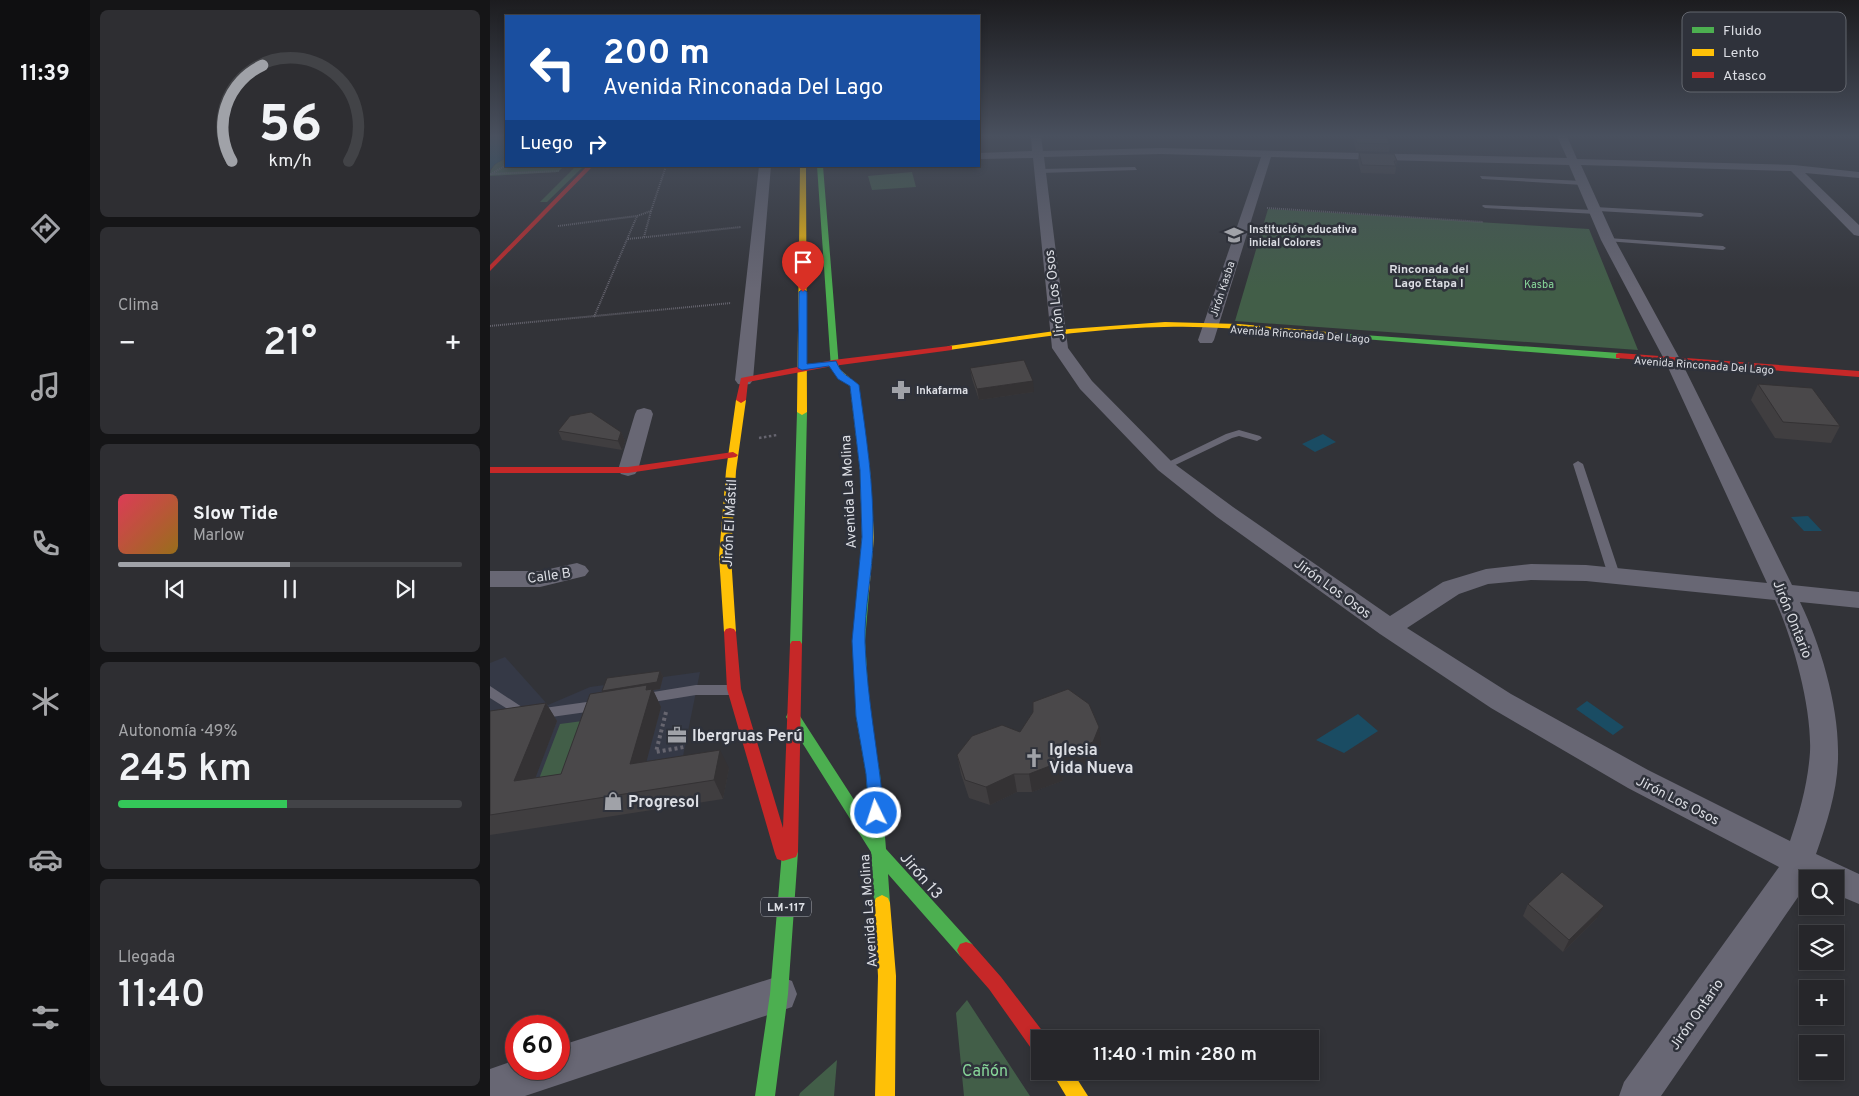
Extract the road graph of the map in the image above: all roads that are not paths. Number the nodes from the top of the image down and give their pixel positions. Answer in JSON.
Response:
{"nodes":[{"id":1,"x":569,"y":187,"type":"edge"},
{"id":2,"x":762,"y":187,"type":"edge"},
{"id":3,"x":805,"y":187,"type":"edge"},
{"id":4,"x":820,"y":187,"type":"edge"},
{"id":5,"x":1042,"y":187,"type":"edge"},
{"id":6,"x":1255,"y":187,"type":"edge"},
{"id":7,"x":1585,"y":187,"type":"edge"},
{"id":8,"x":1813,"y":187,"type":"edge"},
{"id":9,"x":803,"y":190,"type":"joint"},
{"id":10,"x":554,"y":203,"type":"junction"},
{"id":11,"x":539,"y":204,"type":"dead end"},
{"id":12,"x":1484,"y":206,"type":"dead end"},
{"id":13,"x":1595,"y":210,"type":"junction"},
{"id":14,"x":1701,"y":216,"type":"dead end"},
{"id":15,"x":1859,"y":232,"type":"edge"},
{"id":16,"x":1608,"y":240,"type":"junction"},
{"id":17,"x":1723,"y":248,"type":"dead end"},
{"id":18,"x":492,"y":265,"type":"edge"},
{"id":19,"x":1210,"y":325,"type":"junction"},
{"id":20,"x":1192,"y":339,"type":"dead end"},
{"id":21,"x":1211,"y":340,"type":"joint"},
{"id":22,"x":1060,"y":344,"type":"junction"},
{"id":23,"x":833,"y":363,"type":"junction"},
{"id":24,"x":802,"y":368,"type":"junction"},
{"id":25,"x":1676,"y":372,"type":"junction"},
{"id":26,"x":1859,"y":374,"type":"edge"},
{"id":27,"x":860,"y":375,"type":"dead end"},
{"id":28,"x":837,"y":378,"type":"junction"},
{"id":29,"x":742,"y":385,"type":"junction"},
{"id":30,"x":767,"y":388,"type":"dead end"},
{"id":31,"x":644,"y":414,"type":"dead end"},
{"id":32,"x":1257,"y":438,"type":"dead end"},
{"id":33,"x":733,"y":455,"type":"junction"},
{"id":34,"x":1578,"y":464,"type":"dead end"},
{"id":35,"x":1166,"y":466,"type":"junction"},
{"id":36,"x":490,"y":470,"type":"edge"},
{"id":37,"x":618,"y":473,"type":"junction"},
{"id":38,"x":577,"y":571,"type":"dead end"},
{"id":39,"x":1614,"y":575,"type":"junction"},
{"id":40,"x":490,"y":579,"type":"edge"},
{"id":41,"x":1784,"y":592,"type":"junction"},
{"id":42,"x":1859,"y":600,"type":"edge"},
{"id":43,"x":1389,"y":628,"type":"junction"},
{"id":44,"x":734,"y":690,"type":"junction"},
{"id":45,"x":490,"y":691,"type":"edge"},
{"id":46,"x":526,"y":716,"type":"junction"},
{"id":47,"x":793,"y":717,"type":"junction"},
{"id":48,"x":508,"y":719,"type":"edge"},
{"id":49,"x":879,"y":852,"type":"junction"},
{"id":50,"x":1798,"y":862,"type":"junction"},
{"id":51,"x":1815,"y":870,"type":"edge"},
{"id":52,"x":789,"y":873,"type":"junction"},
{"id":53,"x":1844,"y":883,"type":"edge"},
{"id":54,"x":1859,"y":889,"type":"edge"},
{"id":55,"x":779,"y":994,"type":"junction"},
{"id":56,"x":1031,"y":1032,"type":"edge"},
{"id":57,"x":570,"y":1061,"type":"edge"},
{"id":58,"x":515,"y":1080,"type":"edge"},
{"id":59,"x":1066,"y":1080,"type":"edge"},
{"id":60,"x":490,"y":1088,"type":"edge"},
{"id":61,"x":765,"y":1096,"type":"edge"},
{"id":62,"x":885,"y":1096,"type":"edge"},
{"id":63,"x":1078,"y":1096,"type":"edge"},
{"id":64,"x":1638,"y":1096,"type":"edge"}],
"edges":[{"from":1,"to":10,"type":"main road"},
{"from":2,"to":29,"type":"street","name":"Jirón El Mástil"},
{"from":3,"to":9,"type":"main road"},
{"from":4,"to":23,"type":"main road","name":"Avenida La Molina"},
{"from":5,"to":22,"type":"street","name":"Jirón Los Osos"},
{"from":6,"to":19,"type":"street","name":"Jirón Kasba"},
{"from":7,"to":13,"type":"street","name":"Jirón Ontario"},
{"from":8,"to":15,"type":"street"},
{"from":9,"to":24,"type":"main road","number":"LM-117"},
{"from":10,"to":11,"type":"main road"},
{"from":10,"to":18,"type":"main road"},
{"from":12,"to":13,"type":"lane"},
{"from":13,"to":14,"type":"lane"},
{"from":13,"to":16,"type":"street","name":"Jirón Ontario"},
{"from":16,"to":17,"type":"lane"},
{"from":16,"to":25,"type":"street","name":"Jirón Ontario"},
{"from":19,"to":21,"type":"street","name":"Jirón Kasba"},
{"from":19,"to":22,"type":"main road","name":"Avenida Rinconada Del Lago"},
{"from":19,"to":25,"type":"main road","name":"Avenida Rinconada Del Lago"},
{"from":20,"to":21,"type":"main road"},
{"from":22,"to":23,"type":"main road","name":"Avenida Rinconada Del Lago"},
{"from":22,"to":35,"type":"street","name":"Jirón Los Osos"},
{"from":23,"to":24,"type":"main road","name":"Avenida Rinconada Del Lago"},
{"from":23,"to":28,"type":"main road","name":"Avenida La Molina"},
{"from":24,"to":29,"type":"main road","name":"Avenida Rinconada Del Lago"},
{"from":24,"to":47,"type":"main road","number":"LM-117"},
{"from":25,"to":26,"type":"main road","name":"Avenida Rinconada Del Lago"},
{"from":25,"to":41,"type":"street","name":"Jirón Ontario"},
{"from":27,"to":28,"type":"main road"},
{"from":28,"to":49,"type":"main road","name":"Avenida La Molina"},
{"from":29,"to":30,"type":"main road"},
{"from":29,"to":33,"type":"main road","name":"Jirón El Mástil"},
{"from":31,"to":37,"type":"street"},
{"from":32,"to":35,"type":"lane"},
{"from":33,"to":37,"type":"main road"},
{"from":33,"to":44,"type":"main road","name":"Jirón El Mástil"},
{"from":34,"to":39,"type":"lane"},
{"from":35,"to":43,"type":"street","name":"Jirón Los Osos"},
{"from":36,"to":37,"type":"main road"},
{"from":38,"to":40,"type":"street","name":"Calle B"},
{"from":39,"to":41,"type":"street"},
{"from":39,"to":43,"type":"street"},
{"from":41,"to":42,"type":"street"},
{"from":41,"to":50,"type":"street","name":"Jirón Ontario"},
{"from":43,"to":50,"type":"street","name":"Jirón Los Osos"},
{"from":44,"to":46,"type":"lane"},
{"from":44,"to":52,"type":"main road","name":"Jirón El Mástil"},
{"from":45,"to":46,"type":"lane"},
{"from":46,"to":48,"type":"lane"},
{"from":47,"to":49,"type":"main road","name":"Jirón 13"},
{"from":47,"to":52,"type":"main road","number":"LM-117"},
{"from":49,"to":56,"type":"main road","name":"Jirón 13"},
{"from":49,"to":62,"type":"main road","name":"Avenida La Molina"},
{"from":50,"to":51,"type":"street","name":"Jirón Los Osos"},
{"from":50,"to":64,"type":"street","name":"Jirón Ontario"},
{"from":52,"to":55,"type":"main road","number":"LM-117"},
{"from":53,"to":54,"type":"street","name":"Jirón Los Osos"},
{"from":55,"to":57,"type":"street"},
{"from":55,"to":61,"type":"main road","number":"LM-117"},
{"from":58,"to":60,"type":"street"},
{"from":59,"to":63,"type":"main road"}]}
